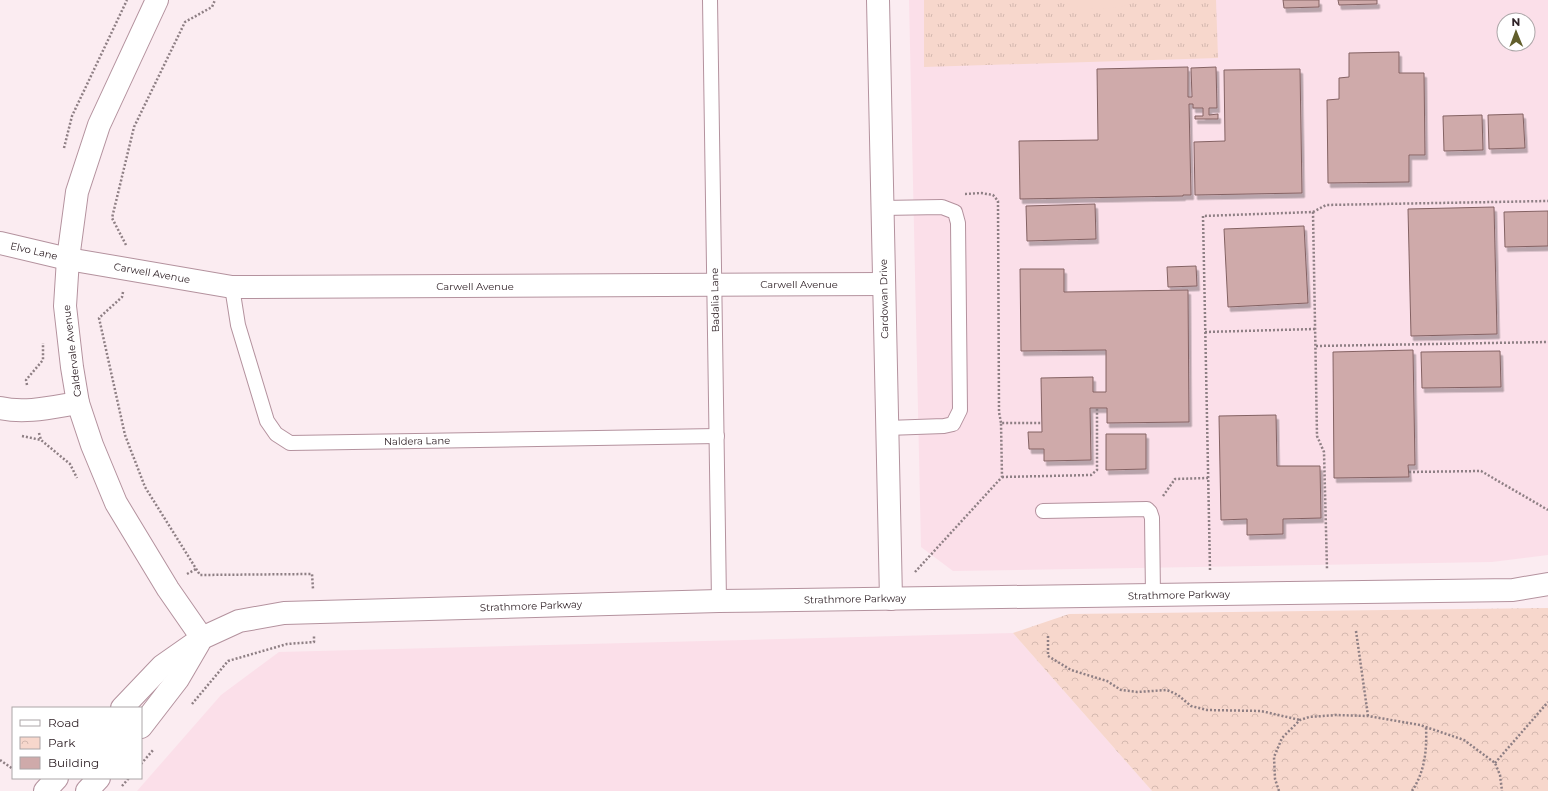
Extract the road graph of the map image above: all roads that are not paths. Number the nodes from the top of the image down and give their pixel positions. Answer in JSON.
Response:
{"nodes":[{"id":1,"x":157,"y":0,"type":"edge"},
{"id":2,"x":710,"y":0,"type":"edge"},
{"id":3,"x":878,"y":0,"type":"edge"},
{"id":4,"x":882,"y":208,"type":"junction"},
{"id":5,"x":0,"y":243,"type":"edge"},
{"id":6,"x":68,"y":259,"type":"junction"},
{"id":7,"x":714,"y":284,"type":"junction"},
{"id":8,"x":884,"y":284,"type":"junction"},
{"id":9,"x":232,"y":287,"type":"junction"},
{"id":10,"x":78,"y":403,"type":"junction"},
{"id":11,"x":0,"y":408,"type":"edge"},
{"id":12,"x":887,"y":428,"type":"junction"},
{"id":13,"x":717,"y":436,"type":"junction"},
{"id":14,"x":1043,"y":511,"type":"dead end"},
{"id":15,"x":1548,"y":584,"type":"edge"},
{"id":16,"x":1513,"y":590,"type":"junction"},
{"id":17,"x":1153,"y":595,"type":"junction"},
{"id":18,"x":1548,"y":597,"type":"edge"},
{"id":19,"x":891,"y":599,"type":"junction"},
{"id":20,"x":719,"y":601,"type":"junction"},
{"id":21,"x":202,"y":638,"type":"junction"},
{"id":22,"x":123,"y":707,"type":"edge"},
{"id":23,"x":142,"y":726,"type":"edge"},
{"id":24,"x":56,"y":779,"type":"edge"},
{"id":25,"x":98,"y":779,"type":"edge"},
{"id":26,"x":45,"y":791,"type":"edge"},
{"id":27,"x":88,"y":791,"type":"edge"}],
"edges":[{"from":1,"to":6,"type":"street","name":"Caldervale Avenue"},
{"from":2,"to":7,"type":"lane","name":"Badalia Lane"},
{"from":3,"to":4,"type":"street","name":"Cardowan Drive"},
{"from":4,"to":8,"type":"street","name":"Cardowan Drive"},
{"from":4,"to":12,"type":"lane"},
{"from":5,"to":6,"type":"street","name":"Elvo Lane"},
{"from":6,"to":9,"type":"street","name":"Carwell Avenue"},
{"from":6,"to":10,"type":"street","name":"Caldervale Avenue"},
{"from":7,"to":8,"type":"street","name":"Carwell Avenue"},
{"from":7,"to":9,"type":"street","name":"Carwell Avenue"},
{"from":7,"to":13,"type":"lane","name":"Badalia Lane"},
{"from":8,"to":12,"type":"street","name":"Cardowan Drive"},
{"from":9,"to":13,"type":"lane","name":"Naldera Lane"},
{"from":10,"to":11,"type":"street"},
{"from":10,"to":21,"type":"street","name":"Caldervale Avenue"},
{"from":12,"to":19,"type":"street","name":"Cardowan Drive"},
{"from":13,"to":20,"type":"lane","name":"Badalia Lane"},
{"from":14,"to":17,"type":"lane"},
{"from":15,"to":16,"type":"street","name":"Strathmore Parkway"},
{"from":16,"to":17,"type":"street","name":"Strathmore Parkway"},
{"from":16,"to":18,"type":"street","name":"Strathmore Parkway"},
{"from":17,"to":19,"type":"street","name":"Strathmore Parkway"},
{"from":19,"to":20,"type":"street","name":"Strathmore Parkway"},
{"from":20,"to":21,"type":"street","name":"Strathmore Parkway"},
{"from":21,"to":22,"type":"street","name":"Strathmore Parkway"},
{"from":21,"to":23,"type":"street"},
{"from":24,"to":26,"type":"street"},
{"from":25,"to":27,"type":"street"}]}
